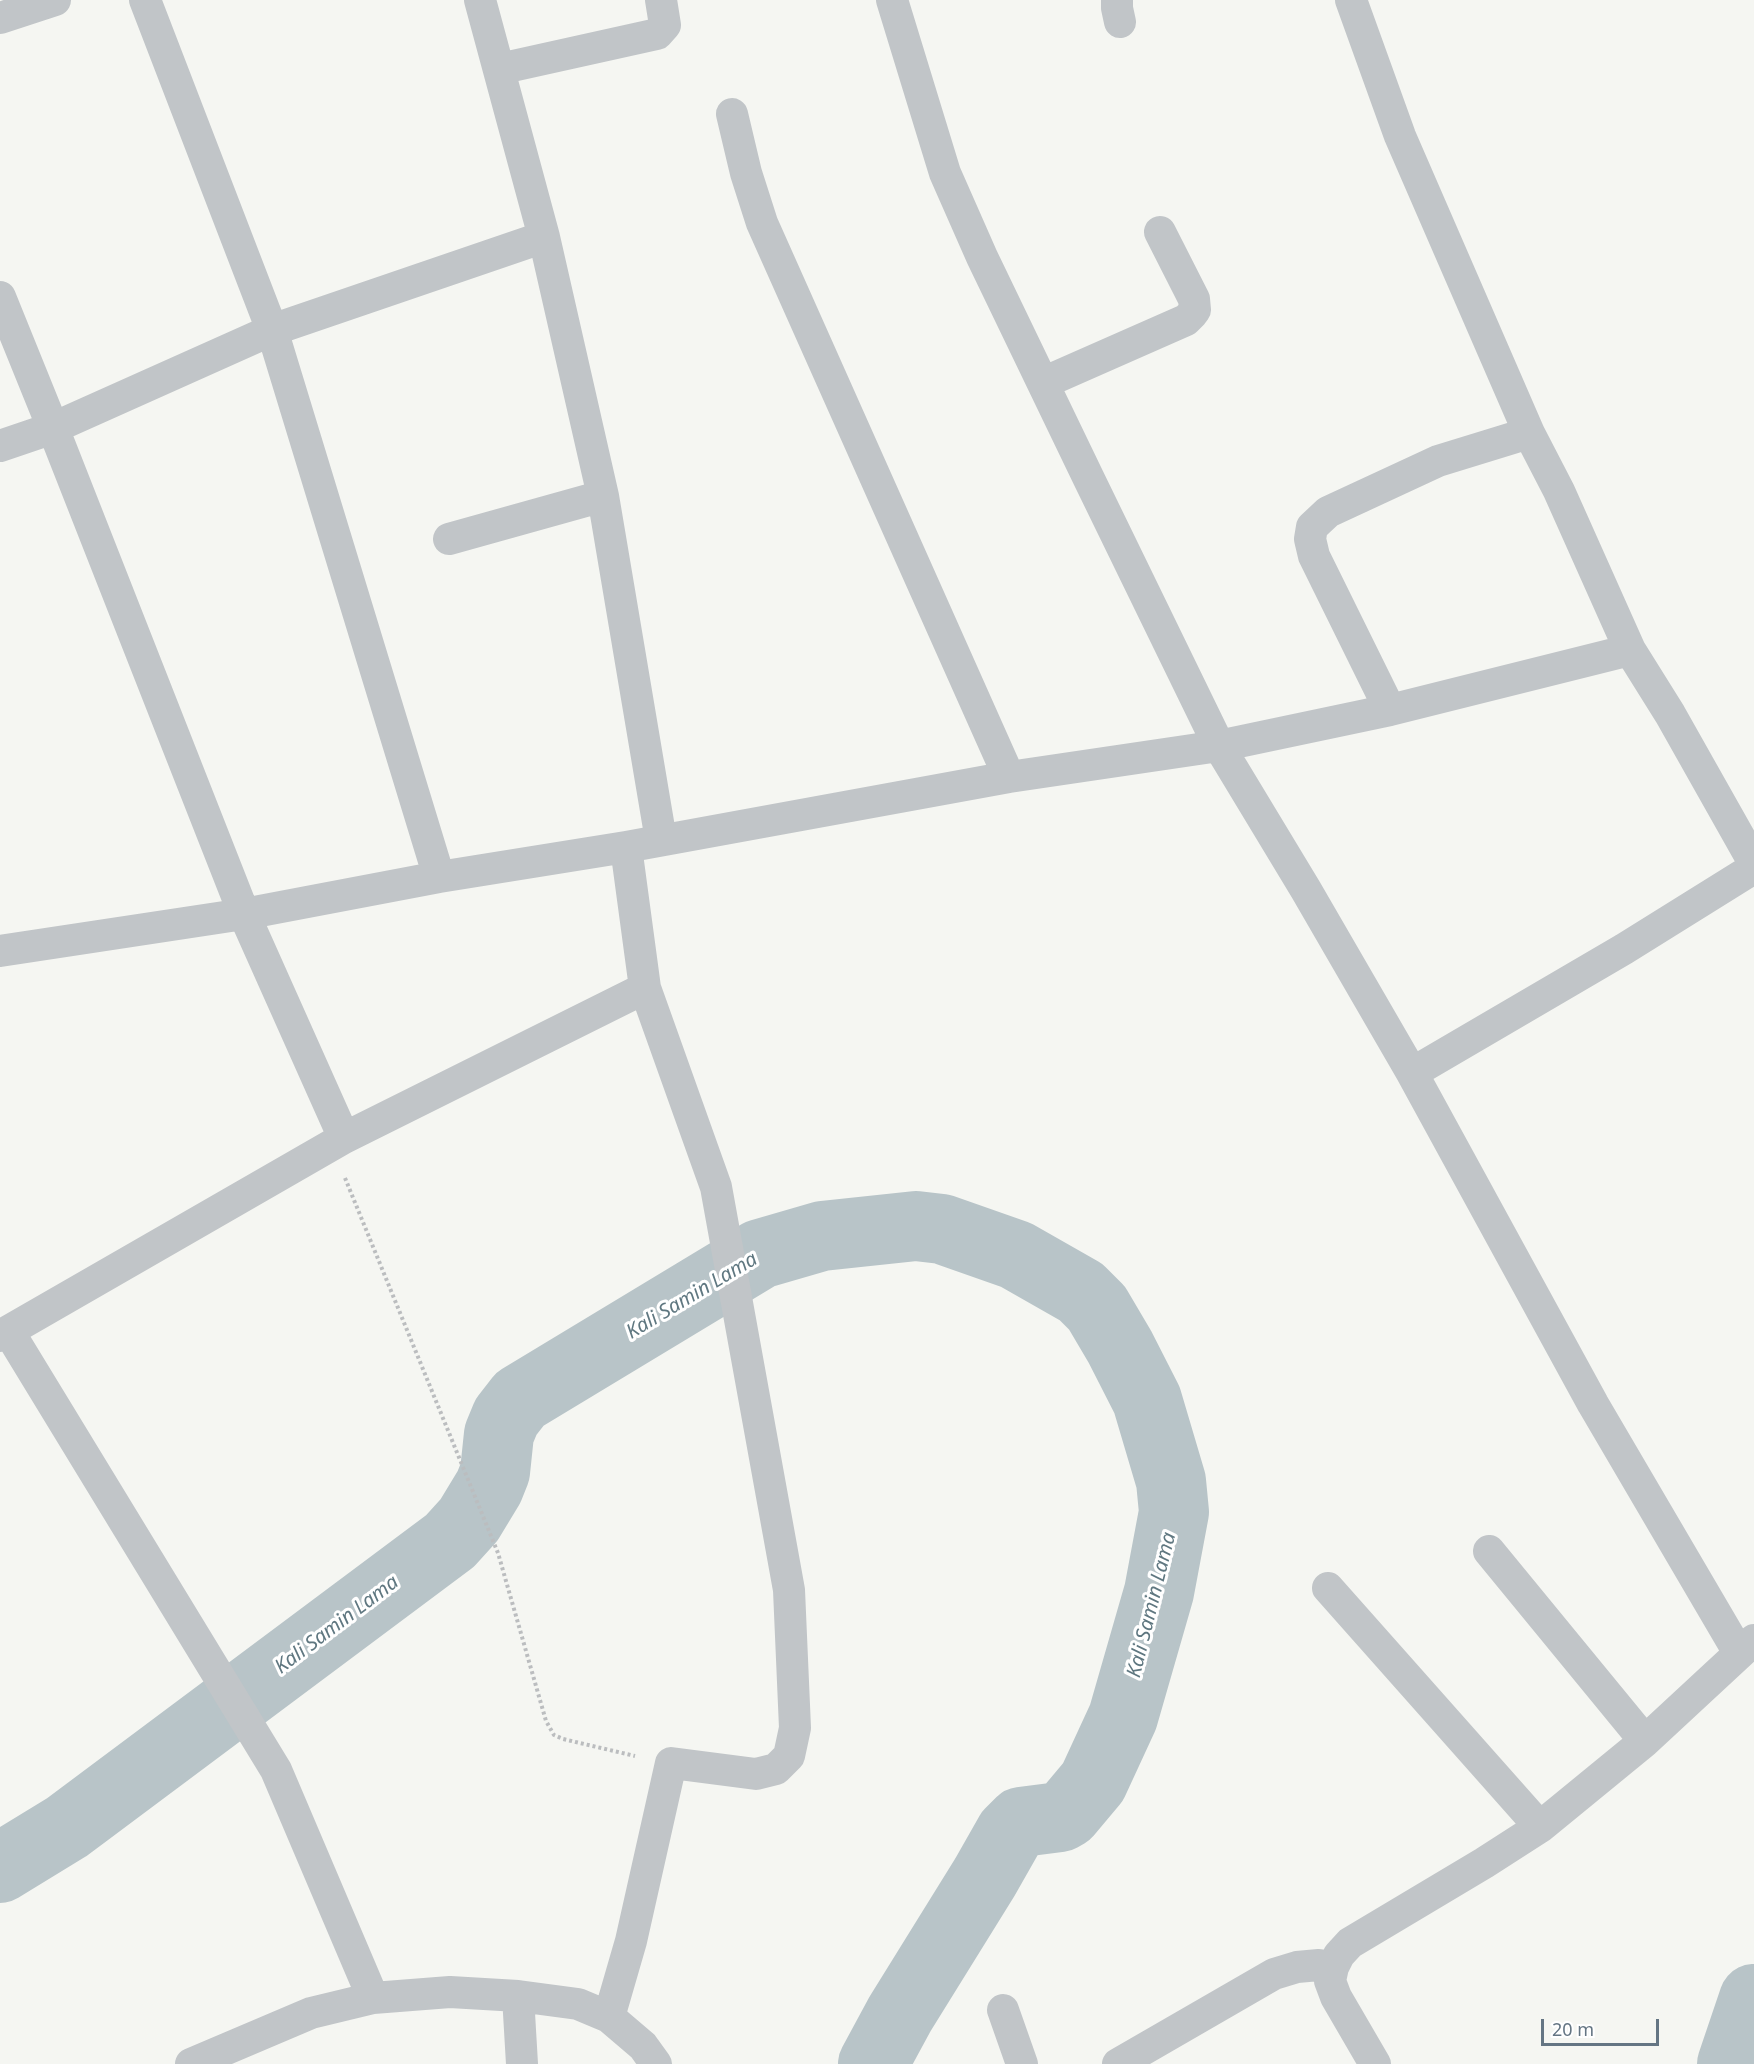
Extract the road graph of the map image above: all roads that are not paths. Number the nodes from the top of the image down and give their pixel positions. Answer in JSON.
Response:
{"nodes":[{"id":1,"x":56,"y":0,"type":"edge"},
{"id":2,"x":145,"y":0,"type":"edge"},
{"id":3,"x":480,"y":0,"type":"edge"},
{"id":4,"x":661,"y":0,"type":"edge"},
{"id":5,"x":892,"y":0,"type":"edge"},
{"id":6,"x":1351,"y":0,"type":"edge"},
{"id":7,"x":0,"y":18,"type":"edge"},
{"id":8,"x":499,"y":69,"type":"junction"},
{"id":9,"x":732,"y":114,"type":"dead end"},
{"id":10,"x":1160,"y":232,"type":"dead end"},
{"id":11,"x":544,"y":237,"type":"junction"},
{"id":12,"x":0,"y":297,"type":"edge"},
{"id":13,"x":272,"y":330,"type":"junction"},
{"id":14,"x":1043,"y":383,"type":"junction"},
{"id":15,"x":53,"y":428,"type":"junction"},
{"id":16,"x":1529,"y":433,"type":"junction"},
{"id":17,"x":0,"y":446,"type":"edge"},
{"id":18,"x":603,"y":496,"type":"junction"},
{"id":19,"x":449,"y":539,"type":"dead end"},
{"id":20,"x":1630,"y":650,"type":"junction"},
{"id":21,"x":1390,"y":710,"type":"junction"},
{"id":22,"x":1219,"y":746,"type":"junction"},
{"id":23,"x":1009,"y":777,"type":"junction"},
{"id":24,"x":661,"y":840,"type":"junction"},
{"id":25,"x":626,"y":847,"type":"junction"},
{"id":26,"x":1754,"y":863,"type":"edge"},
{"id":27,"x":1754,"y":868,"type":"edge"},
{"id":28,"x":439,"y":877,"type":"junction"},
{"id":29,"x":244,"y":914,"type":"junction"},
{"id":30,"x":0,"y":951,"type":"edge"},
{"id":31,"x":645,"y":988,"type":"junction"},
{"id":32,"x":1412,"y":1073,"type":"junction"},
{"id":33,"x":337,"y":1141,"type":"junction"},
{"id":34,"x":5,"y":1334,"type":"edge"},
{"id":35,"x":1489,"y":1551,"type":"dead end"},
{"id":36,"x":1328,"y":1588,"type":"dead end"},
{"id":37,"x":1746,"y":1646,"type":"edge"},
{"id":38,"x":1645,"y":1741,"type":"junction"},
{"id":39,"x":1540,"y":1827,"type":"junction"},
{"id":40,"x":1333,"y":1967,"type":"junction"},
{"id":41,"x":518,"y":1996,"type":"junction"},
{"id":42,"x":374,"y":1998,"type":"junction"},
{"id":43,"x":1003,"y":2010,"type":"dead end"},
{"id":44,"x":609,"y":2017,"type":"junction"},
{"id":45,"x":191,"y":2064,"type":"edge"},
{"id":46,"x":522,"y":2064,"type":"edge"},
{"id":47,"x":656,"y":2064,"type":"edge"},
{"id":48,"x":1022,"y":2064,"type":"edge"},
{"id":49,"x":1118,"y":2064,"type":"edge"},
{"id":50,"x":1375,"y":2064,"type":"edge"}],
"edges":[{"from":1,"to":7,"type":"street"},
{"from":2,"to":13,"type":"street"},
{"from":3,"to":8,"type":"street"},
{"from":4,"to":8,"type":"street"},
{"from":5,"to":14,"type":"street"},
{"from":6,"to":16,"type":"street"},
{"from":8,"to":11,"type":"street"},
{"from":9,"to":23,"type":"street"},
{"from":10,"to":14,"type":"street"},
{"from":11,"to":13,"type":"street"},
{"from":11,"to":18,"type":"street"},
{"from":12,"to":15,"type":"street"},
{"from":13,"to":15,"type":"street"},
{"from":13,"to":28,"type":"street"},
{"from":14,"to":22,"type":"street"},
{"from":15,"to":17,"type":"street"},
{"from":15,"to":29,"type":"street"},
{"from":16,"to":20,"type":"street"},
{"from":16,"to":21,"type":"street"},
{"from":18,"to":19,"type":"street"},
{"from":18,"to":24,"type":"street"},
{"from":20,"to":21,"type":"street"},
{"from":20,"to":26,"type":"street"},
{"from":21,"to":22,"type":"street"},
{"from":22,"to":23,"type":"street"},
{"from":22,"to":32,"type":"street"},
{"from":23,"to":24,"type":"street"},
{"from":24,"to":25,"type":"street"},
{"from":25,"to":28,"type":"street"},
{"from":25,"to":31,"type":"street"},
{"from":27,"to":32,"type":"street"},
{"from":28,"to":29,"type":"street"},
{"from":29,"to":30,"type":"street"},
{"from":29,"to":33,"type":"street"},
{"from":31,"to":33,"type":"street"},
{"from":31,"to":44,"type":"street"},
{"from":32,"to":37,"type":"street"},
{"from":33,"to":34,"type":"street"},
{"from":34,"to":42,"type":"street"},
{"from":35,"to":38,"type":"street"},
{"from":36,"to":39,"type":"street"},
{"from":37,"to":38,"type":"street"},
{"from":38,"to":39,"type":"street"},
{"from":39,"to":40,"type":"street"},
{"from":40,"to":49,"type":"street"},
{"from":40,"to":50,"type":"street"},
{"from":41,"to":42,"type":"street"},
{"from":41,"to":44,"type":"street"},
{"from":41,"to":46,"type":"street"},
{"from":42,"to":45,"type":"street"},
{"from":43,"to":48,"type":"street"},
{"from":44,"to":47,"type":"street"}]}
